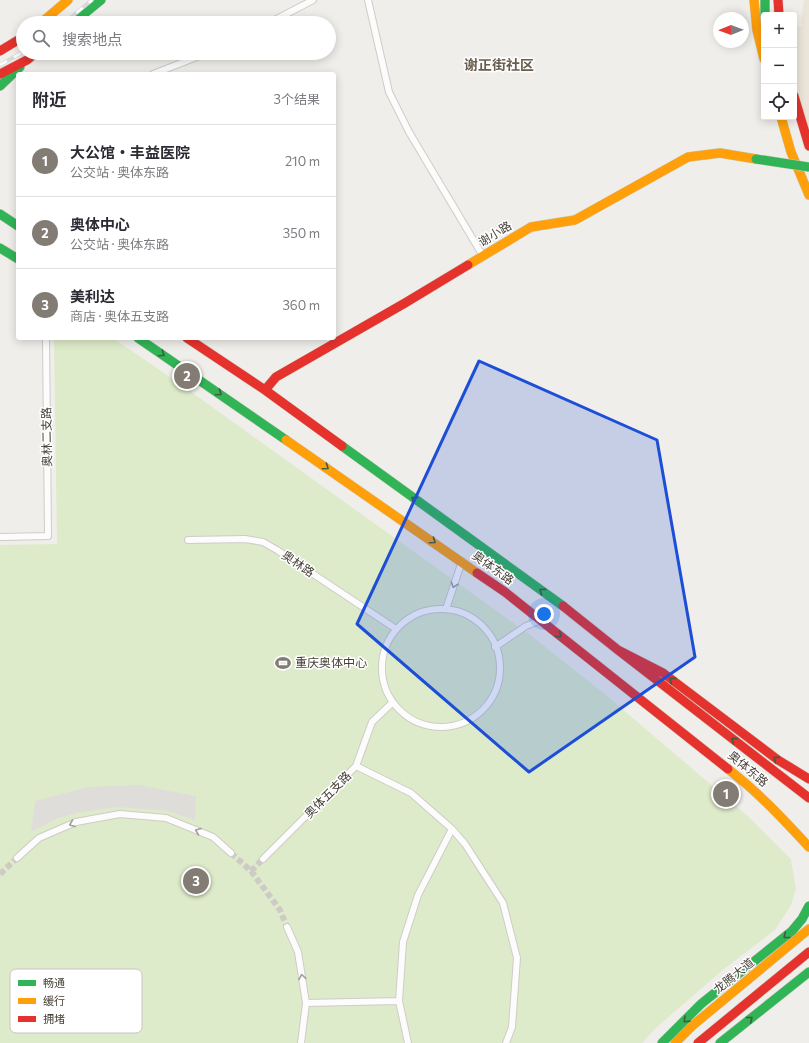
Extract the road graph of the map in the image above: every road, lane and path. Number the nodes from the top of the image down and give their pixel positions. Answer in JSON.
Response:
{"nodes":[{"id":1,"x":68,"y":0,"type":"edge"},
{"id":2,"x":101,"y":0,"type":"edge"},
{"id":3,"x":313,"y":0,"type":"edge"},
{"id":4,"x":368,"y":0,"type":"edge"},
{"id":5,"x":754,"y":0,"type":"edge"},
{"id":6,"x":765,"y":0,"type":"edge"},
{"id":7,"x":765,"y":12,"type":"edge"},
{"id":8,"x":49,"y":16,"type":"edge"},
{"id":9,"x":82,"y":16,"type":"edge"},
{"id":10,"x":282,"y":16,"type":"edge"},
{"id":11,"x":16,"y":41,"type":"edge"},
{"id":12,"x":761,"y":48,"type":"edge"},
{"id":13,"x":0,"y":51,"type":"edge"},
{"id":14,"x":27,"y":60,"type":"joint"},
{"id":15,"x":190,"y":60,"type":"edge"},
{"id":16,"x":158,"y":72,"type":"edge"},
{"id":17,"x":0,"y":74,"type":"edge"},
{"id":18,"x":0,"y":86,"type":"edge"},
{"id":19,"x":797,"y":106,"type":"edge"},
{"id":20,"x":782,"y":120,"type":"edge"},
{"id":21,"x":809,"y":146,"type":"edge"},
{"id":22,"x":809,"y":167,"type":"edge"},
{"id":23,"x":809,"y":195,"type":"edge"},
{"id":24,"x":0,"y":214,"type":"edge"},
{"id":25,"x":16,"y":225,"type":"edge"},
{"id":26,"x":0,"y":248,"type":"edge"},
{"id":27,"x":483,"y":256,"type":"junction"},
{"id":28,"x":16,"y":258,"type":"edge"},
{"id":29,"x":46,"y":340,"type":"edge"},
{"id":30,"x":141,"y":340,"type":"edge"},
{"id":31,"x":189,"y":340,"type":"edge"},
{"id":32,"x":265,"y":390,"type":"junction"},
{"id":33,"x":0,"y":536,"type":"edge"},
{"id":34,"x":188,"y":540,"type":"dead end"},
{"id":35,"x":462,"y":561,"type":"junction"},
{"id":36,"x":446,"y":608,"type":"junction"},
{"id":37,"x":541,"y":620,"type":"junction"},
{"id":38,"x":396,"y":629,"type":"junction"},
{"id":39,"x":495,"y":647,"type":"junction"},
{"id":40,"x":618,"y":650,"type":"junction"},
{"id":41,"x":392,"y":703,"type":"junction"},
{"id":42,"x":356,"y":766,"type":"junction"},
{"id":43,"x":809,"y":779,"type":"edge"},
{"id":44,"x":809,"y":798,"type":"edge"},
{"id":45,"x":452,"y":829,"type":"junction"},
{"id":46,"x":809,"y":847,"type":"edge"},
{"id":47,"x":230,"y":853,"type":"tunnel mouth"},
{"id":48,"x":17,"y":858,"type":"tunnel mouth"},
{"id":49,"x":263,"y":859,"type":"tunnel mouth"},
{"id":50,"x":809,"y":906,"type":"edge"},
{"id":51,"x":288,"y":927,"type":"tunnel mouth"},
{"id":52,"x":809,"y":929,"type":"edge"},
{"id":53,"x":809,"y":952,"type":"edge"},
{"id":54,"x":809,"y":972,"type":"edge"},
{"id":55,"x":399,"y":1002,"type":"junction"},
{"id":56,"x":306,"y":1003,"type":"junction"},
{"id":57,"x":301,"y":1043,"type":"edge"},
{"id":58,"x":408,"y":1043,"type":"edge"},
{"id":59,"x":506,"y":1043,"type":"edge"},
{"id":60,"x":662,"y":1043,"type":"edge"},
{"id":61,"x":675,"y":1043,"type":"edge"},
{"id":62,"x":698,"y":1043,"type":"edge"},
{"id":63,"x":720,"y":1043,"type":"edge"}],
"edges":[{"from":1,"to":8,"type":"main road"},
{"from":2,"to":9,"type":"main road"},
{"from":3,"to":10,"type":"street"},
{"from":4,"to":27,"type":"street"},
{"from":5,"to":12,"type":"main road"},
{"from":6,"to":7,"type":"main road"},
{"from":11,"to":13,"type":"main road"},
{"from":14,"to":17,"type":"main road"},
{"from":14,"to":18,"type":"main road"},
{"from":15,"to":16,"type":"street"},
{"from":19,"to":21,"type":"main road"},
{"from":20,"to":23,"type":"main road"},
{"from":22,"to":27,"type":"main road","name":"谢小路","bridge":true},
{"from":24,"to":25,"type":"main road"},
{"from":26,"to":28,"type":"main road"},
{"from":27,"to":32,"type":"main road","name":"谢小路"},
{"from":29,"to":33,"type":"street","name":"奥林二支路"},
{"from":30,"to":35,"type":"main road","name":"奥体东路","one_way":true},
{"from":31,"to":32,"type":"main road","name":"奥体东路"},
{"from":40,"to":32,"type":"main road","name":"奥体东路","one_way":true},
{"from":34,"to":38,"type":"street","name":"奥林路"},
{"from":35,"to":36,"type":"street","one_way":true},
{"from":35,"to":37,"type":"main road","name":"奥体东路"},
{"from":36,"to":38,"type":"street"},
{"from":36,"to":39,"type":"street"},
{"from":37,"to":39,"type":"street"},
{"from":37,"to":46,"type":"main road","name":"奥体东路","one_way":true},
{"from":38,"to":41,"type":"street"},
{"from":39,"to":41,"type":"street"},
{"from":43,"to":40,"type":"main road","name":"奥体东路","one_way":true},
{"from":44,"to":40,"type":"main road","one_way":true},
{"from":41,"to":42,"type":"street","name":"奥体五支路"},
{"from":42,"to":45,"type":"street"},
{"from":42,"to":49,"type":"street","name":"奥体五支路"},
{"from":45,"to":55,"type":"street"},
{"from":45,"to":59,"type":"street"},
{"from":47,"to":48,"type":"street","one_way":true},
{"from":50,"to":60,"type":"main road","one_way":true},
{"from":56,"to":51,"type":"street","one_way":true},
{"from":52,"to":61,"type":"main road","name":"龙腾大道"},
{"from":53,"to":62,"type":"main road"},
{"from":63,"to":54,"type":"main road","one_way":true},
{"from":55,"to":56,"type":"street"},
{"from":55,"to":58,"type":"street"},
{"from":56,"to":57,"type":"street"}]}
